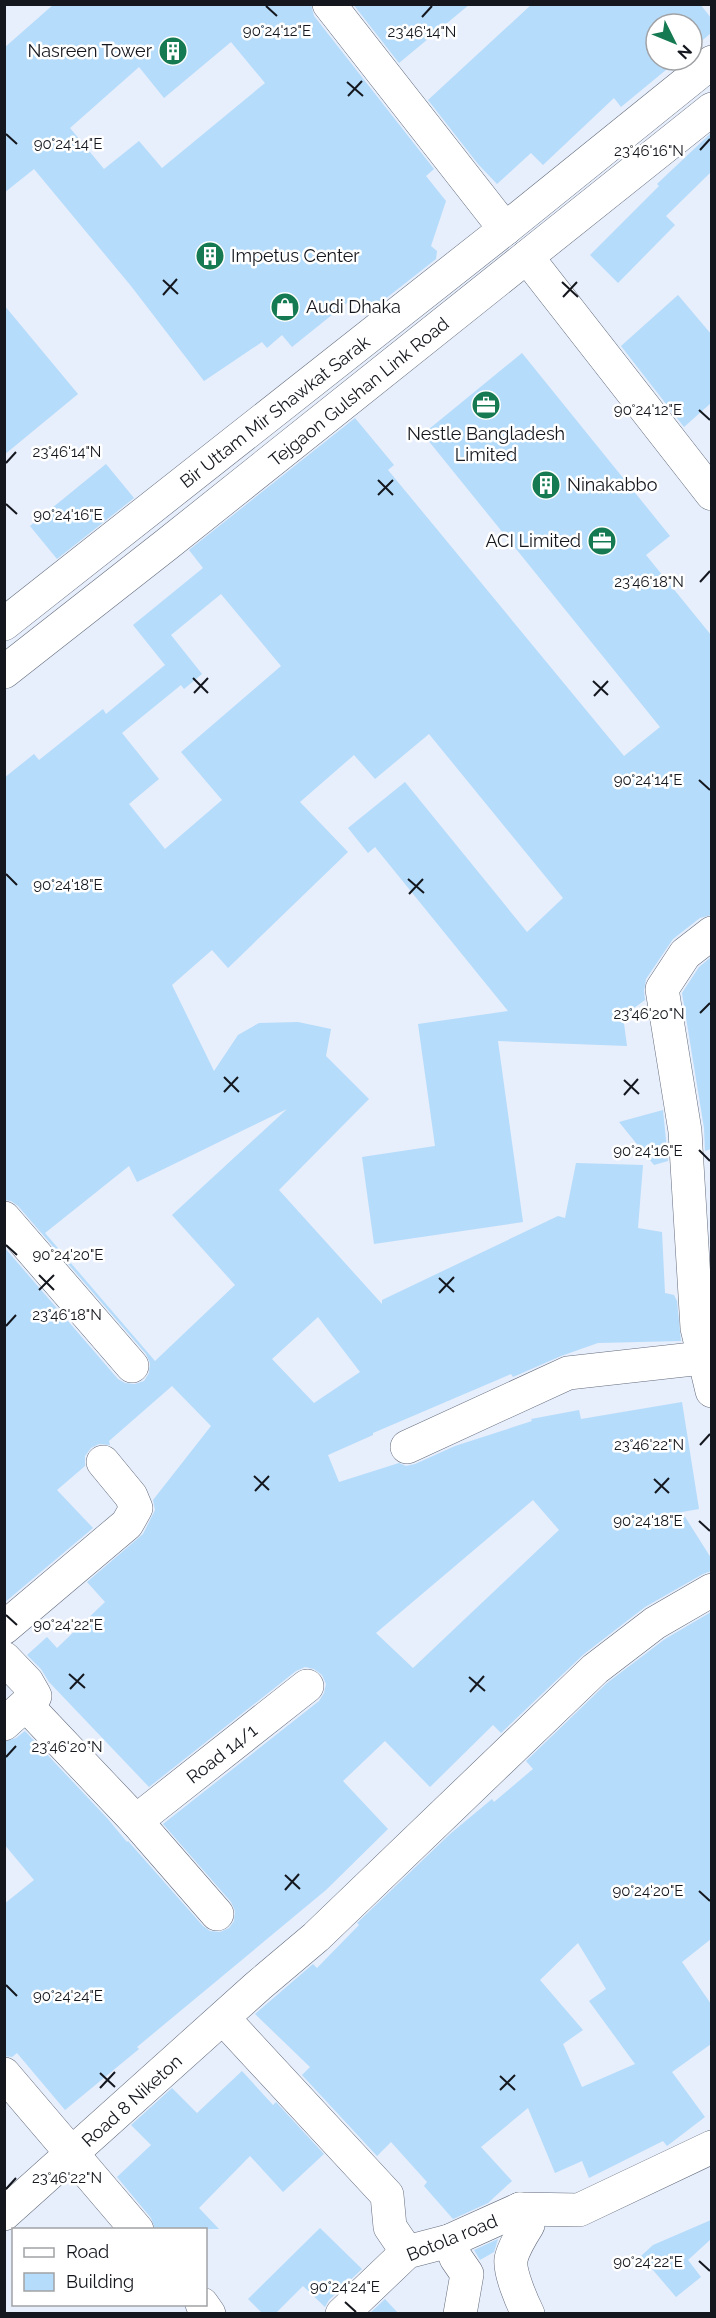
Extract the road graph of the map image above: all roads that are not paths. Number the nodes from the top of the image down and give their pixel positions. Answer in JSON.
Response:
{"nodes":[{"id":1,"x":329,"y":4,"type":"edge"},
{"id":2,"x":711,"y":62,"type":"edge"},
{"id":3,"x":711,"y":109,"type":"edge"},
{"id":4,"x":505,"y":229,"type":"junction"},
{"id":5,"x":527,"y":257,"type":"junction"},
{"id":6,"x":711,"y":494,"type":"edge"},
{"id":7,"x":4,"y":624,"type":"edge"},
{"id":8,"x":4,"y":672,"type":"edge"},
{"id":9,"x":711,"y":933,"type":"edge"},
{"id":10,"x":4,"y":1218,"type":"edge"},
{"id":11,"x":702,"y":1358,"type":"junction"},
{"id":12,"x":132,"y":1366,"type":"dead end"},
{"id":13,"x":711,"y":1391,"type":"edge"},
{"id":14,"x":407,"y":1447,"type":"dead end"},
{"id":15,"x":104,"y":1462,"type":"dead end"},
{"id":16,"x":711,"y":1590,"type":"edge"},
{"id":17,"x":4,"y":1628,"type":"edge"},
{"id":18,"x":4,"y":1658,"type":"edge"},
{"id":19,"x":307,"y":1686,"type":"dead end"},
{"id":20,"x":16,"y":1715,"type":"edge"},
{"id":21,"x":136,"y":1821,"type":"junction"},
{"id":22,"x":217,"y":1914,"type":"dead end"},
{"id":23,"x":223,"y":2018,"type":"junction"},
{"id":24,"x":4,"y":2074,"type":"edge"},
{"id":25,"x":711,"y":2147,"type":"edge"},
{"id":26,"x":72,"y":2154,"type":"junction"},
{"id":27,"x":520,"y":2209,"type":"junction"},
{"id":28,"x":4,"y":2214,"type":"edge"},
{"id":29,"x":136,"y":2228,"type":"edge"},
{"id":30,"x":449,"y":2241,"type":"junction"},
{"id":31,"x":407,"y":2252,"type":"junction"},
{"id":32,"x":342,"y":2313,"type":"edge"},
{"id":33,"x":460,"y":2313,"type":"edge"},
{"id":34,"x":528,"y":2313,"type":"edge"}],
"edges":[{"from":1,"to":4,"type":"street"},
{"from":2,"to":4,"type":"street","name":"Bir Uttam Mir Shawkat Sarak"},
{"from":3,"to":5,"type":"street","name":"Tejgaon Gulshan Link Road"},
{"from":4,"to":5,"type":"street"},
{"from":4,"to":7,"type":"street","name":"Bir Uttam Mir Shawkat Sarak"},
{"from":5,"to":6,"type":"street"},
{"from":5,"to":8,"type":"street","name":"Tejgaon Gulshan Link Road"},
{"from":9,"to":11,"type":"street"},
{"from":10,"to":12,"type":"street"},
{"from":11,"to":13,"type":"street"},
{"from":11,"to":14,"type":"street"},
{"from":15,"to":17,"type":"street"},
{"from":16,"to":23,"type":"street","name":"Road 8 Niketon"},
{"from":18,"to":20,"type":"street"},
{"from":19,"to":21,"type":"street","name":"Road 14/1"},
{"from":20,"to":21,"type":"street"},
{"from":21,"to":22,"type":"street"},
{"from":23,"to":26,"type":"street","name":"Road 8 Niketon"},
{"from":23,"to":31,"type":"street"},
{"from":24,"to":26,"type":"street"},
{"from":25,"to":27,"type":"street","name":"Botola road"},
{"from":26,"to":28,"type":"street","name":"Road 8 Niketon"},
{"from":26,"to":29,"type":"street"},
{"from":27,"to":30,"type":"street","name":"Botola road"},
{"from":27,"to":34,"type":"street"},
{"from":30,"to":31,"type":"street","name":"Botola road"},
{"from":30,"to":33,"type":"street"},
{"from":31,"to":32,"type":"street","name":"Botola road"}]}
